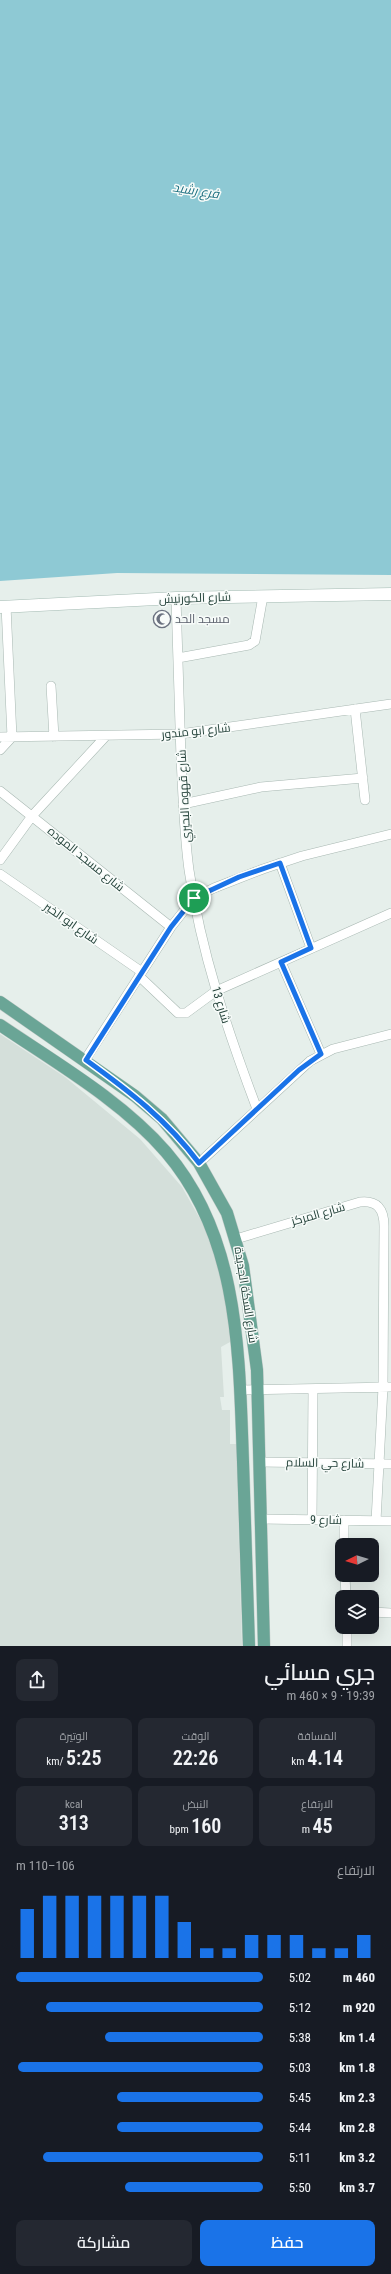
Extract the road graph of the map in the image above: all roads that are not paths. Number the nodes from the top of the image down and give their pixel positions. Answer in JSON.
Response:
{"nodes":[{"id":1,"x":391,"y":594,"type":"edge"},
{"id":2,"x":263,"y":596,"type":"junction"},
{"id":3,"x":176,"y":598,"type":"junction"},
{"id":4,"x":3,"y":606,"type":"edge"},
{"id":5,"x":178,"y":658,"type":"junction"},
{"id":6,"x":51,"y":686,"type":"dead end"},
{"id":7,"x":391,"y":704,"type":"edge"},
{"id":8,"x":355,"y":709,"type":"junction"},
{"id":9,"x":180,"y":734,"type":"junction"},
{"id":10,"x":0,"y":736,"type":"edge"},
{"id":11,"x":12,"y":737,"type":"junction"},
{"id":12,"x":54,"y":737,"type":"junction"},
{"id":13,"x":105,"y":737,"type":"junction"},
{"id":14,"x":0,"y":750,"type":"edge"},
{"id":15,"x":363,"y":778,"type":"junction"},
{"id":16,"x":0,"y":791,"type":"edge"},
{"id":17,"x":365,"y":800,"type":"dead end"},
{"id":18,"x":183,"y":804,"type":"junction"},
{"id":19,"x":32,"y":816,"type":"junction"},
{"id":20,"x":391,"y":834,"type":"edge"},
{"id":21,"x":0,"y":860,"type":"edge"},
{"id":22,"x":280,"y":863,"type":"junction"},
{"id":23,"x":0,"y":874,"type":"edge"},
{"id":24,"x":194,"y":898,"type":"junction"},
{"id":25,"x":391,"y":913,"type":"edge"},
{"id":26,"x":171,"y":927,"type":"junction"},
{"id":27,"x":311,"y":948,"type":"junction"},
{"id":28,"x":281,"y":962,"type":"junction"},
{"id":29,"x":141,"y":974,"type":"junction"},
{"id":30,"x":216,"y":991,"type":"junction"},
{"id":31,"x":0,"y":1002,"type":"edge"},
{"id":32,"x":0,"y":1025,"type":"edge"},
{"id":33,"x":391,"y":1034,"type":"edge"},
{"id":34,"x":321,"y":1054,"type":"junction"},
{"id":35,"x":86,"y":1060,"type":"junction"},
{"id":36,"x":257,"y":1109,"type":"junction"},
{"id":37,"x":199,"y":1163,"type":"junction"},
{"id":38,"x":236,"y":1239,"type":"junction"},
{"id":39,"x":387,"y":1387,"type":"edge"},
{"id":40,"x":240,"y":1390,"type":"junction"},
{"id":41,"x":258,"y":1390,"type":"junction"},
{"id":42,"x":313,"y":1390,"type":"junction"},
{"id":43,"x":260,"y":1462,"type":"junction"},
{"id":44,"x":313,"y":1463,"type":"junction"},
{"id":45,"x":378,"y":1464,"type":"junction"},
{"id":46,"x":391,"y":1464,"type":"edge"},
{"id":47,"x":261,"y":1520,"type":"junction"},
{"id":48,"x":312,"y":1520,"type":"junction"},
{"id":49,"x":344,"y":1520,"type":"junction"},
{"id":50,"x":376,"y":1520,"type":"junction"},
{"id":51,"x":391,"y":1521,"type":"edge"},
{"id":52,"x":344,"y":1538,"type":"edge"},
{"id":53,"x":379,"y":1612,"type":"edge"},
{"id":54,"x":391,"y":1613,"type":"edge"},
{"id":55,"x":347,"y":1634,"type":"edge"},
{"id":56,"x":249,"y":1646,"type":"edge"},
{"id":57,"x":264,"y":1646,"type":"edge"},
{"id":58,"x":347,"y":1646,"type":"edge"}],
"edges":[{"from":1,"to":2,"type":"main road","name":"شارع الكورنيش"},
{"from":2,"to":3,"type":"main road","name":"شارع الكورنيش"},
{"from":2,"to":5,"type":"street"},
{"from":3,"to":4,"type":"main road","name":"شارع الكورنيش"},
{"from":3,"to":5,"type":"street","name":"شارع قهوه البحيري"},
{"from":4,"to":11,"type":"street"},
{"from":5,"to":9,"type":"street","name":"شارع قهوه البحيري"},
{"from":6,"to":12,"type":"street"},
{"from":7,"to":8,"type":"street","name":"شارع ابو مندور"},
{"from":8,"to":9,"type":"street","name":"شارع ابو مندور"},
{"from":8,"to":15,"type":"street"},
{"from":9,"to":13,"type":"street","name":"شارع ابو مندور"},
{"from":9,"to":18,"type":"street","name":"شارع قهوه البحيري"},
{"from":10,"to":11,"type":"street","name":"شارع ابو مندور"},
{"from":11,"to":12,"type":"street","name":"شارع ابو مندور"},
{"from":11,"to":14,"type":"street"},
{"from":12,"to":13,"type":"street","name":"شارع ابو مندور"},
{"from":13,"to":19,"type":"street"},
{"from":15,"to":17,"type":"street"},
{"from":15,"to":18,"type":"street"},
{"from":16,"to":19,"type":"street","name":"شارع مسجد الموده"},
{"from":18,"to":24,"type":"street","name":"شارع قهوه البحيري"},
{"from":19,"to":21,"type":"street"},
{"from":19,"to":26,"type":"street","name":"شارع مسجد الموده"},
{"from":20,"to":22,"type":"street"},
{"from":22,"to":24,"type":"street"},
{"from":22,"to":27,"type":"street"},
{"from":23,"to":29,"type":"street","name":"شارع ابو الخير"},
{"from":24,"to":26,"type":"street"},
{"from":24,"to":30,"type":"street","name":"شارع 13"},
{"from":25,"to":27,"type":"street"},
{"from":26,"to":29,"type":"street"},
{"from":27,"to":28,"type":"street"},
{"from":28,"to":30,"type":"street"},
{"from":28,"to":34,"type":"street"},
{"from":29,"to":30,"type":"street","name":"شارع ابو الخير"},
{"from":29,"to":35,"type":"street"},
{"from":30,"to":36,"type":"street","name":"شارع 13"},
{"from":31,"to":35,"type":"main road","name":"شارع السكة الجديدة"},
{"from":32,"to":40,"type":"main road","name":"شارع السكة الجديدة"},
{"from":33,"to":34,"type":"street"},
{"from":34,"to":36,"type":"street"},
{"from":35,"to":37,"type":"main road","name":"شارع السكة الجديدة"},
{"from":36,"to":37,"type":"street"},
{"from":37,"to":38,"type":"main road","name":"شارع السكة الجديدة"},
{"from":38,"to":39,"type":"street","name":"شارع المركز"},
{"from":38,"to":41,"type":"main road","name":"شارع السكة الجديدة"},
{"from":39,"to":42,"type":"street"},
{"from":39,"to":45,"type":"street"},
{"from":40,"to":41,"type":"street"},
{"from":40,"to":56,"type":"main road","name":"شارع السكة الجديدة"},
{"from":41,"to":42,"type":"street"},
{"from":41,"to":43,"type":"main road","name":"شارع السكة الجديدة"},
{"from":42,"to":44,"type":"street"},
{"from":43,"to":44,"type":"street","name":"شارع حي السلام"},
{"from":43,"to":47,"type":"main road","name":"شارع السكة الجديدة"},
{"from":44,"to":45,"type":"street","name":"شارع حي السلام"},
{"from":44,"to":48,"type":"street"},
{"from":45,"to":46,"type":"street","name":"شارع حي السلام"},
{"from":45,"to":50,"type":"street"},
{"from":47,"to":48,"type":"street","name":"شارع 9"},
{"from":47,"to":57,"type":"main road","name":"شارع السكة الجديدة"},
{"from":48,"to":49,"type":"street","name":"شارع 9"},
{"from":49,"to":50,"type":"street","name":"شارع 9"},
{"from":49,"to":52,"type":"street"},
{"from":50,"to":51,"type":"street","name":"شارع 9"},
{"from":53,"to":54,"type":"street"},
{"from":55,"to":58,"type":"street"}]}
